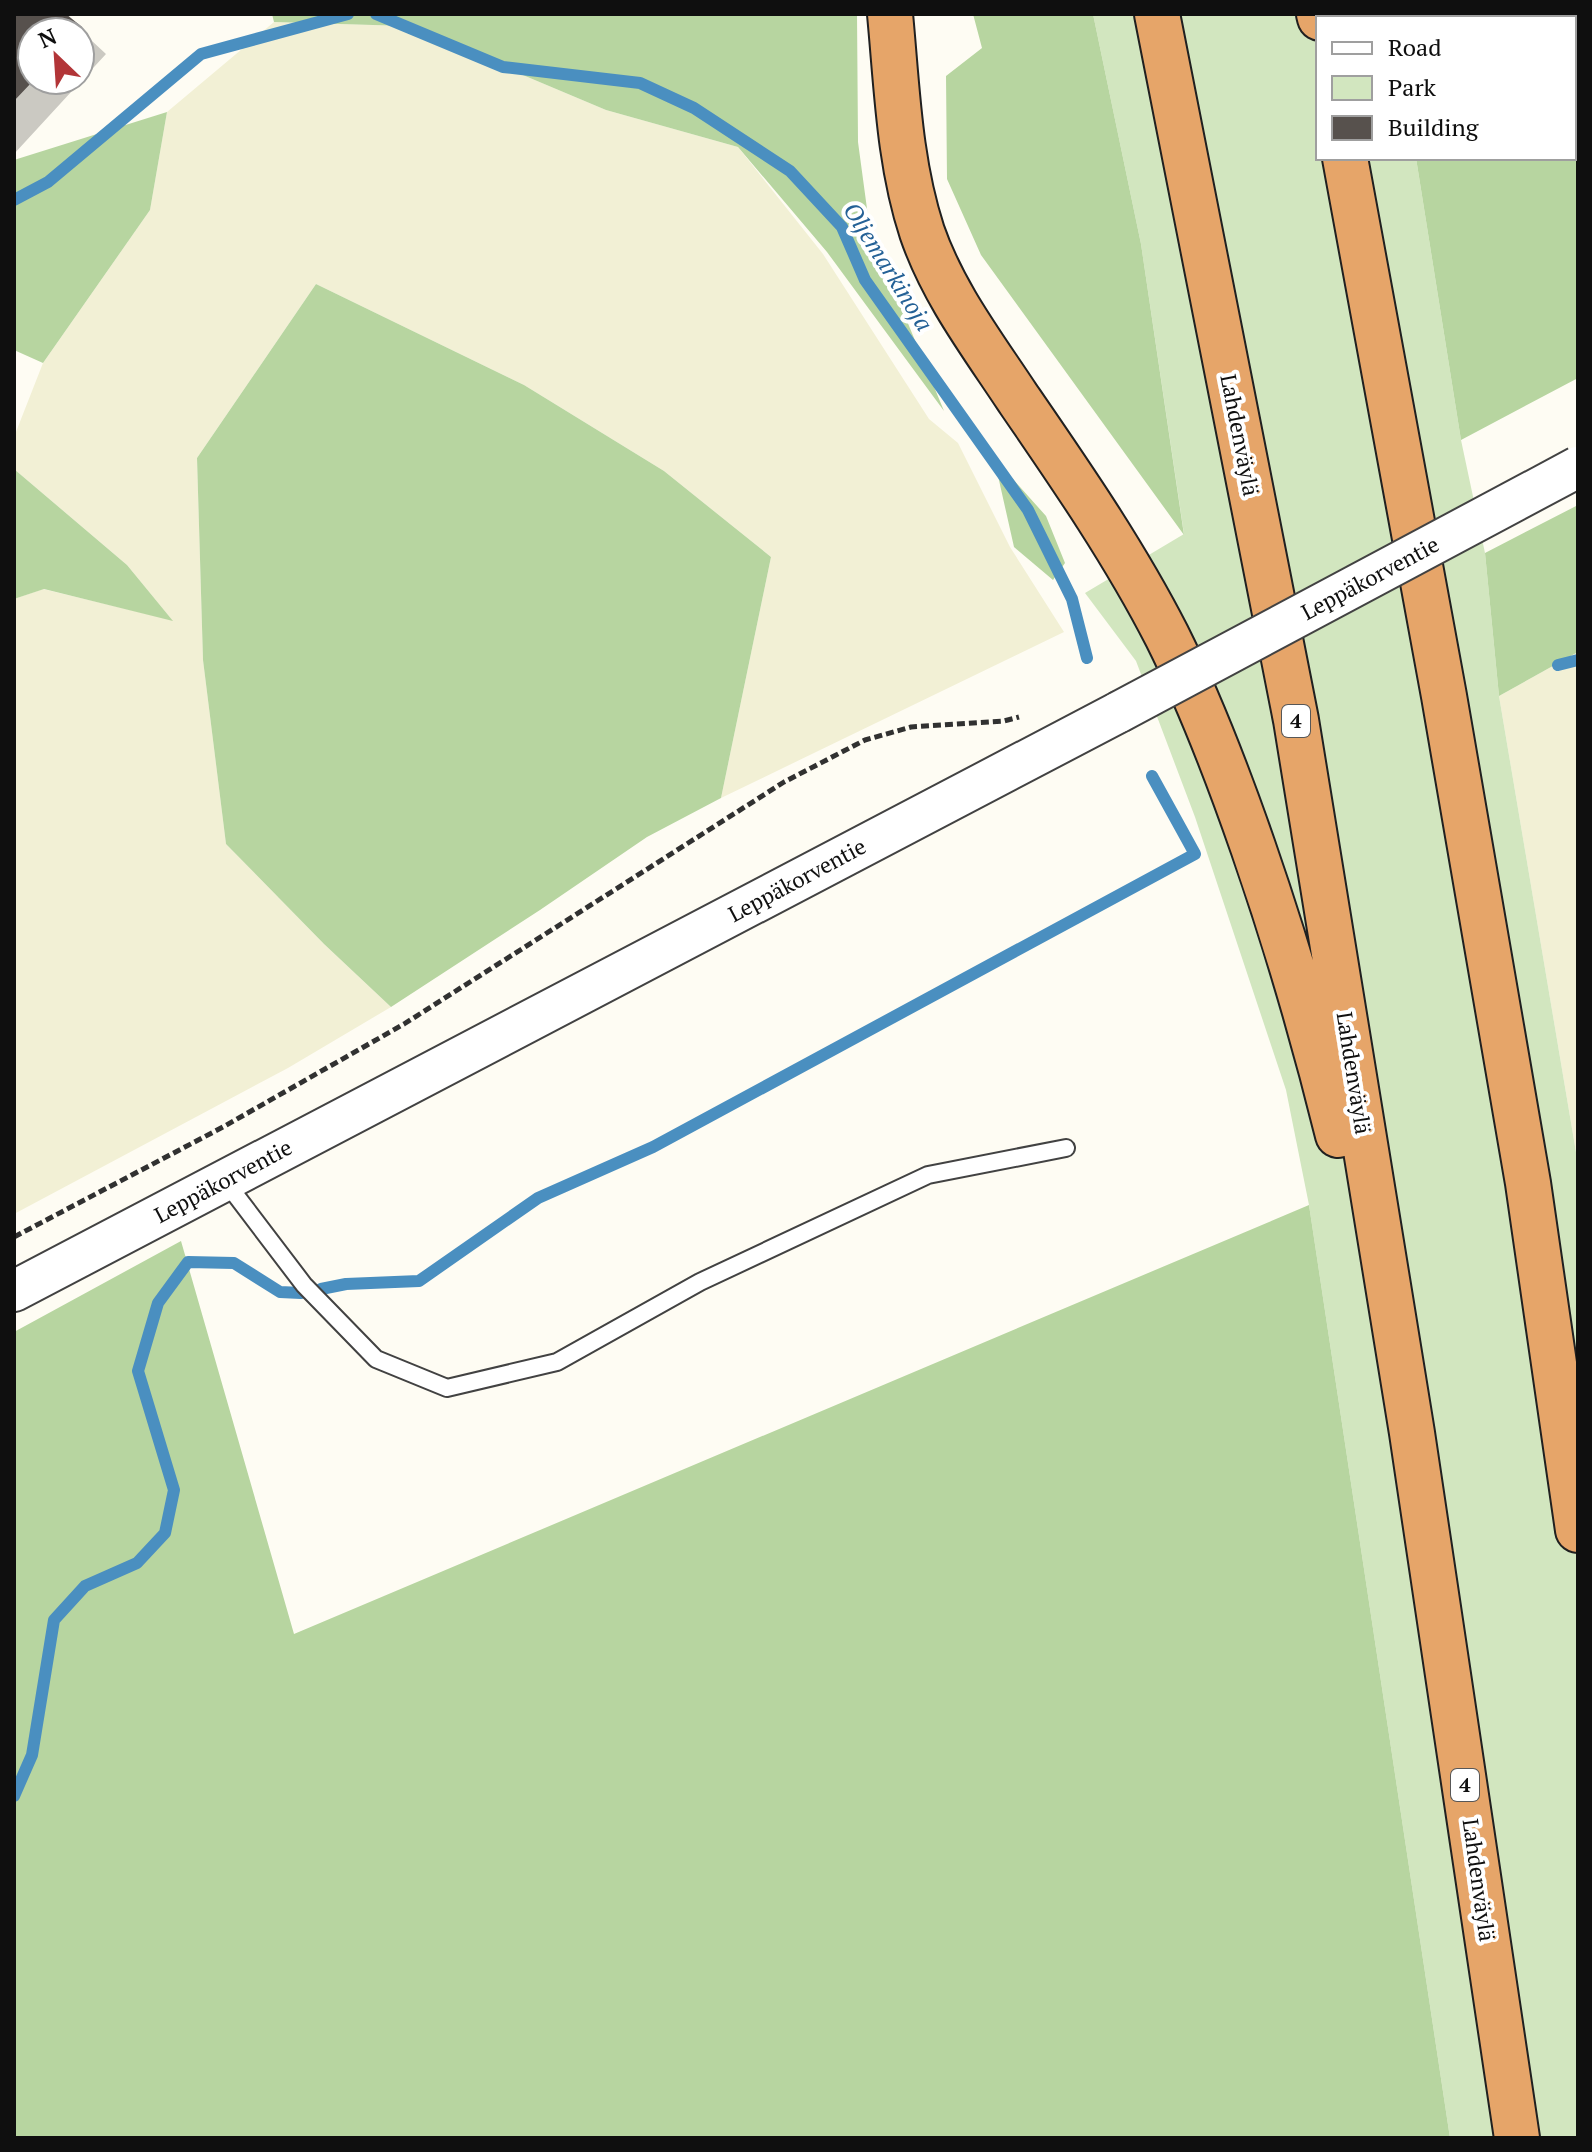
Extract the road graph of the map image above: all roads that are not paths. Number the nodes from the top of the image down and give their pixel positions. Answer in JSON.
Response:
{"nodes":[{"id":1,"x":890,"y":14,"type":"edge"},
{"id":2,"x":1157,"y":14,"type":"edge"},
{"id":3,"x":1345,"y":160,"type":"edge"},
{"id":4,"x":1578,"y":467,"type":"edge"},
{"id":5,"x":1066,"y":1148,"type":"dead end"},
{"id":6,"x":224,"y":1180,"type":"junction"},
{"id":7,"x":14,"y":1291,"type":"edge"},
{"id":8,"x":1412,"y":1433,"type":"junction"},
{"id":9,"x":1578,"y":1530,"type":"edge"},
{"id":10,"x":1517,"y":2138,"type":"edge"}],
"edges":[{"from":1,"to":8,"type":"highway"},
{"from":2,"to":8,"type":"highway","name":"Lahdenväylä","number":"4"},
{"from":3,"to":9,"type":"highway"},
{"from":4,"to":6,"type":"street","name":"Leppäkorventie","bridge":true},
{"from":5,"to":6,"type":"lane"},
{"from":6,"to":7,"type":"street","name":"Leppäkorventie"},
{"from":8,"to":10,"type":"highway","name":"Lahdenväylä","number":"4"}]}
